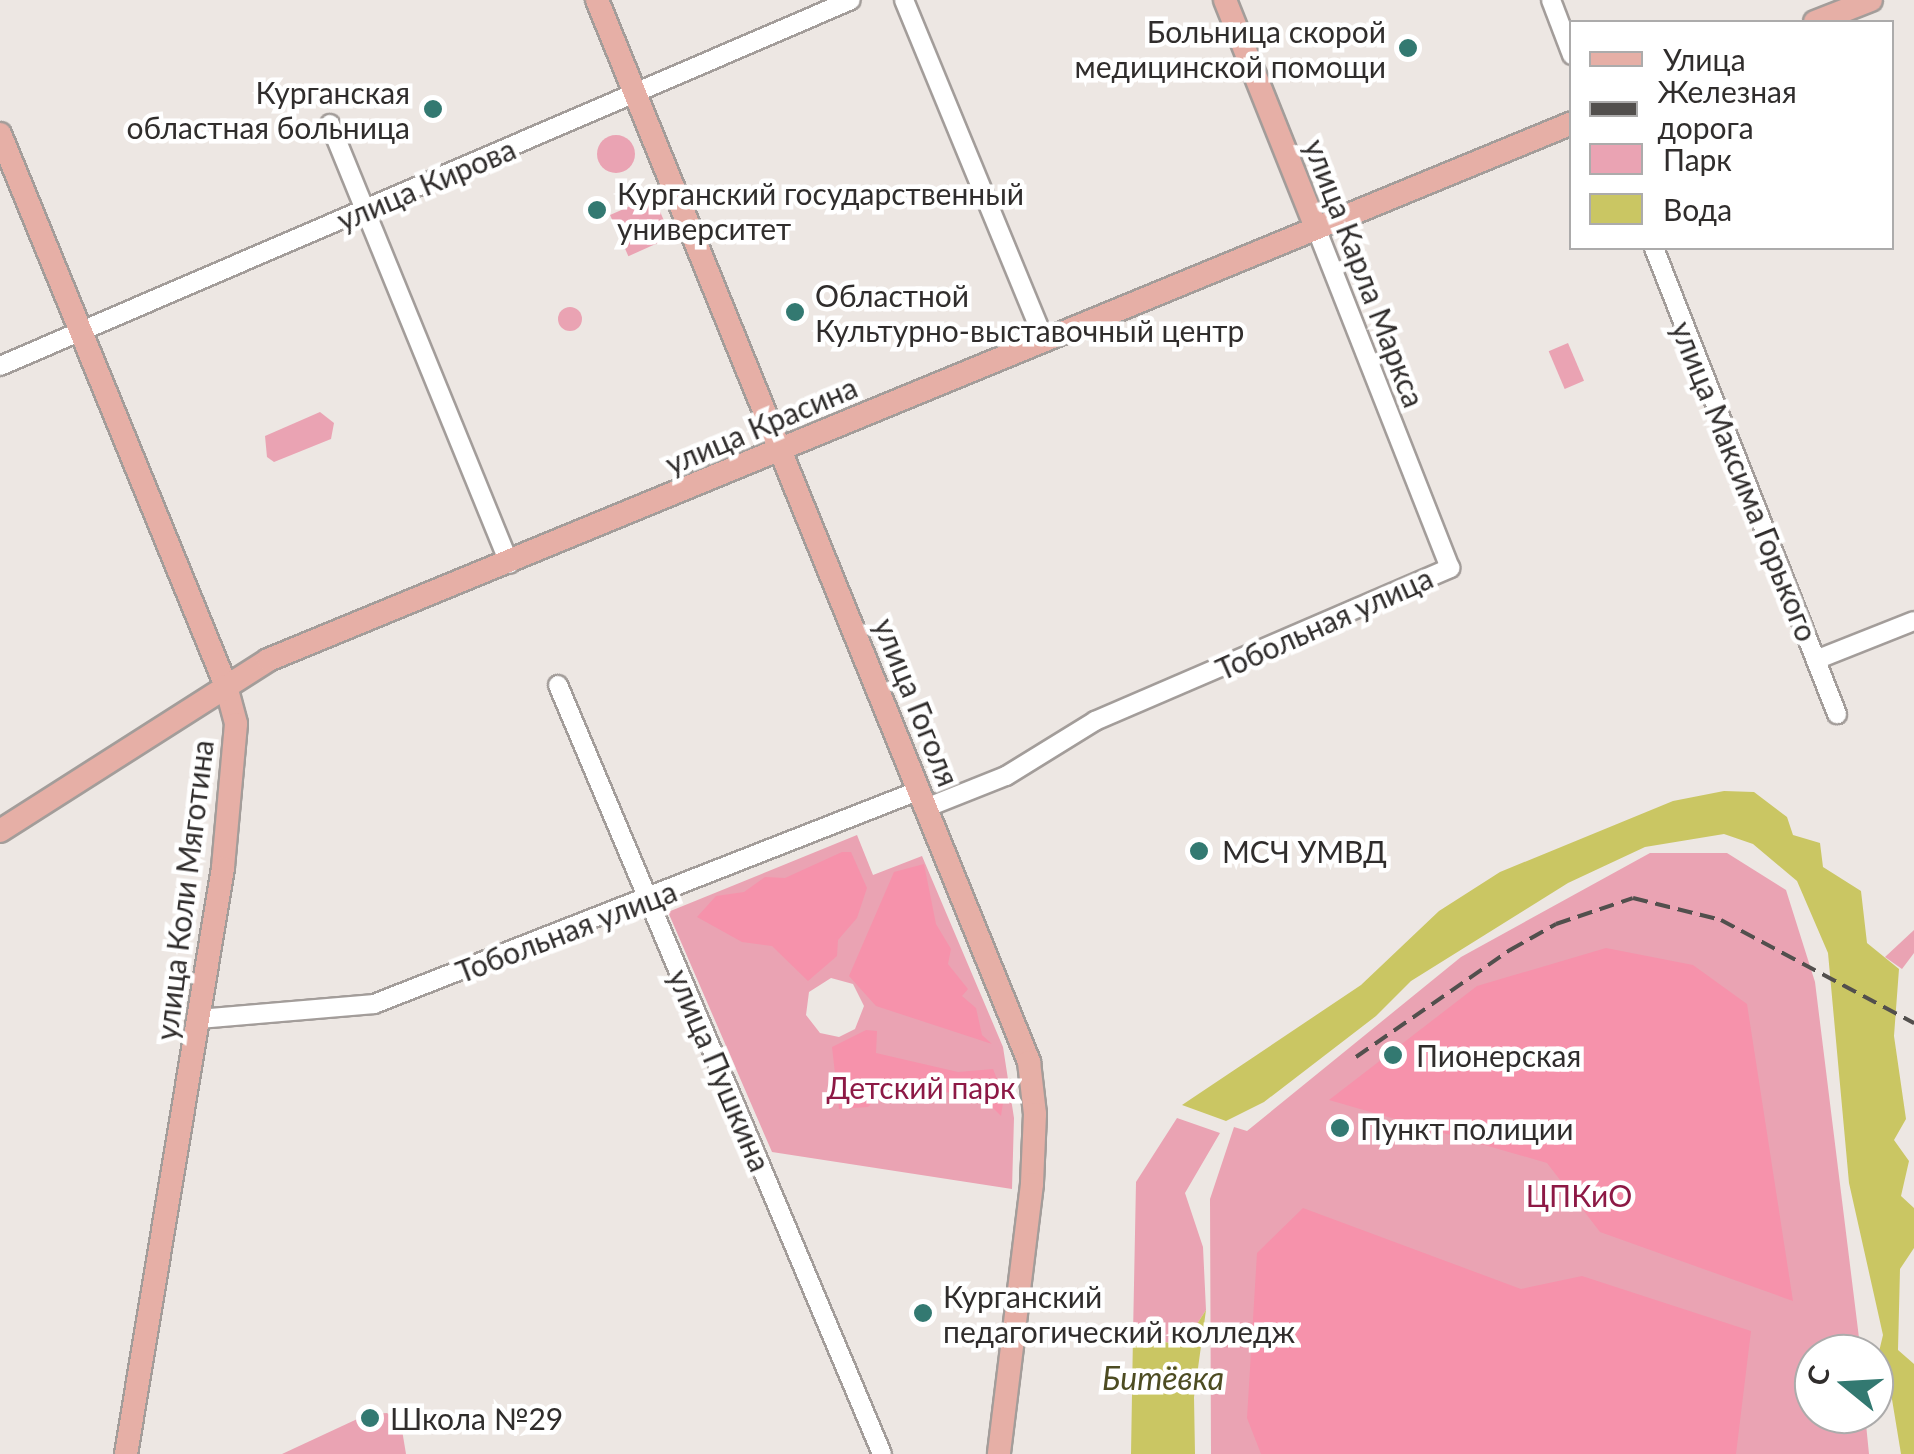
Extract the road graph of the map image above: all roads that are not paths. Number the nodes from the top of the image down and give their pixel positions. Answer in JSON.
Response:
{"nodes":[{"id":1,"x":597,"y":0,"type":"edge"},
{"id":2,"x":851,"y":0,"type":"edge"},
{"id":3,"x":904,"y":0,"type":"edge"},
{"id":4,"x":1225,"y":0,"type":"edge"},
{"id":5,"x":1550,"y":0,"type":"edge"},
{"id":6,"x":1871,"y":0,"type":"edge"},
{"id":7,"x":1820,"y":20,"type":"edge"},
{"id":8,"x":1569,"y":47,"type":"edge"},
{"id":9,"x":634,"y":90,"type":"junction"},
{"id":10,"x":330,"y":124,"type":"dead end"},
{"id":11,"x":1569,"y":124,"type":"edge"},
{"id":12,"x":0,"y":134,"type":"edge"},
{"id":13,"x":366,"y":211,"type":"junction"},
{"id":14,"x":1316,"y":228,"type":"junction"},
{"id":15,"x":1655,"y":250,"type":"edge"},
{"id":16,"x":81,"y":333,"type":"junction"},
{"id":17,"x":1043,"y":337,"type":"junction"},
{"id":18,"x":0,"y":366,"type":"edge"},
{"id":19,"x":782,"y":449,"type":"junction"},
{"id":20,"x":510,"y":564,"type":"junction"},
{"id":21,"x":1450,"y":568,"type":"joint"},
{"id":22,"x":1914,"y":621,"type":"edge"},
{"id":23,"x":1818,"y":660,"type":"junction"},
{"id":24,"x":558,"y":685,"type":"dead end"},
{"id":25,"x":226,"y":686,"type":"junction"},
{"id":26,"x":1838,"y":714,"type":"dead end"},
{"id":27,"x":924,"y":799,"type":"junction"},
{"id":28,"x":0,"y":832,"type":"edge"},
{"id":29,"x":649,"y":900,"type":"junction"},
{"id":30,"x":198,"y":1020,"type":"junction"},
{"id":31,"x":126,"y":1454,"type":"edge"},
{"id":32,"x":882,"y":1454,"type":"edge"},
{"id":33,"x":999,"y":1454,"type":"edge"}],
"edges":[{"from":1,"to":9,"type":"main road","name":"улица Гоголя"},
{"from":2,"to":9,"type":"street","name":"улица Кирова"},
{"from":3,"to":17,"type":"street"},
{"from":4,"to":14,"type":"main road","name":"улица Карла Маркса"},
{"from":5,"to":8,"type":"street"},
{"from":6,"to":7,"type":"main road"},
{"from":9,"to":13,"type":"street","name":"улица Кирова"},
{"from":9,"to":19,"type":"main road","name":"улица Гоголя"},
{"from":10,"to":13,"type":"street"},
{"from":11,"to":14,"type":"main road","name":"улица Красина"},
{"from":12,"to":16,"type":"main road","name":"улица Коли Мяготина"},
{"from":13,"to":16,"type":"street","name":"улица Кирова"},
{"from":13,"to":20,"type":"street"},
{"from":14,"to":17,"type":"main road","name":"улица Красина"},
{"from":14,"to":21,"type":"street","name":"улица Карла Маркса"},
{"from":15,"to":23,"type":"street","name":"улица Максима Горького"},
{"from":16,"to":18,"type":"street","name":"улица Кирова"},
{"from":16,"to":25,"type":"main road","name":"улица Коли Мяготина"},
{"from":17,"to":19,"type":"main road","name":"улица Красина"},
{"from":19,"to":20,"type":"main road","name":"улица Красина"},
{"from":19,"to":27,"type":"main road","name":"улица Гоголя"},
{"from":20,"to":25,"type":"main road","name":"улица Красина"},
{"from":21,"to":27,"type":"street","name":"Тобольная улица"},
{"from":22,"to":23,"type":"street"},
{"from":23,"to":26,"type":"street","name":"улица Максима Горького"},
{"from":24,"to":29,"type":"street","name":"улица Пушкина"},
{"from":25,"to":28,"type":"main road","name":"улица Красина"},
{"from":25,"to":30,"type":"main road","name":"улица Коли Мяготина"},
{"from":27,"to":29,"type":"street","name":"Тобольная улица"},
{"from":27,"to":33,"type":"main road","name":"улица Гоголя"},
{"from":29,"to":30,"type":"street","name":"Тобольная улица"},
{"from":29,"to":32,"type":"street","name":"улица Пушкина"},
{"from":30,"to":31,"type":"main road","name":"улица Коли Мяготина"}]}
